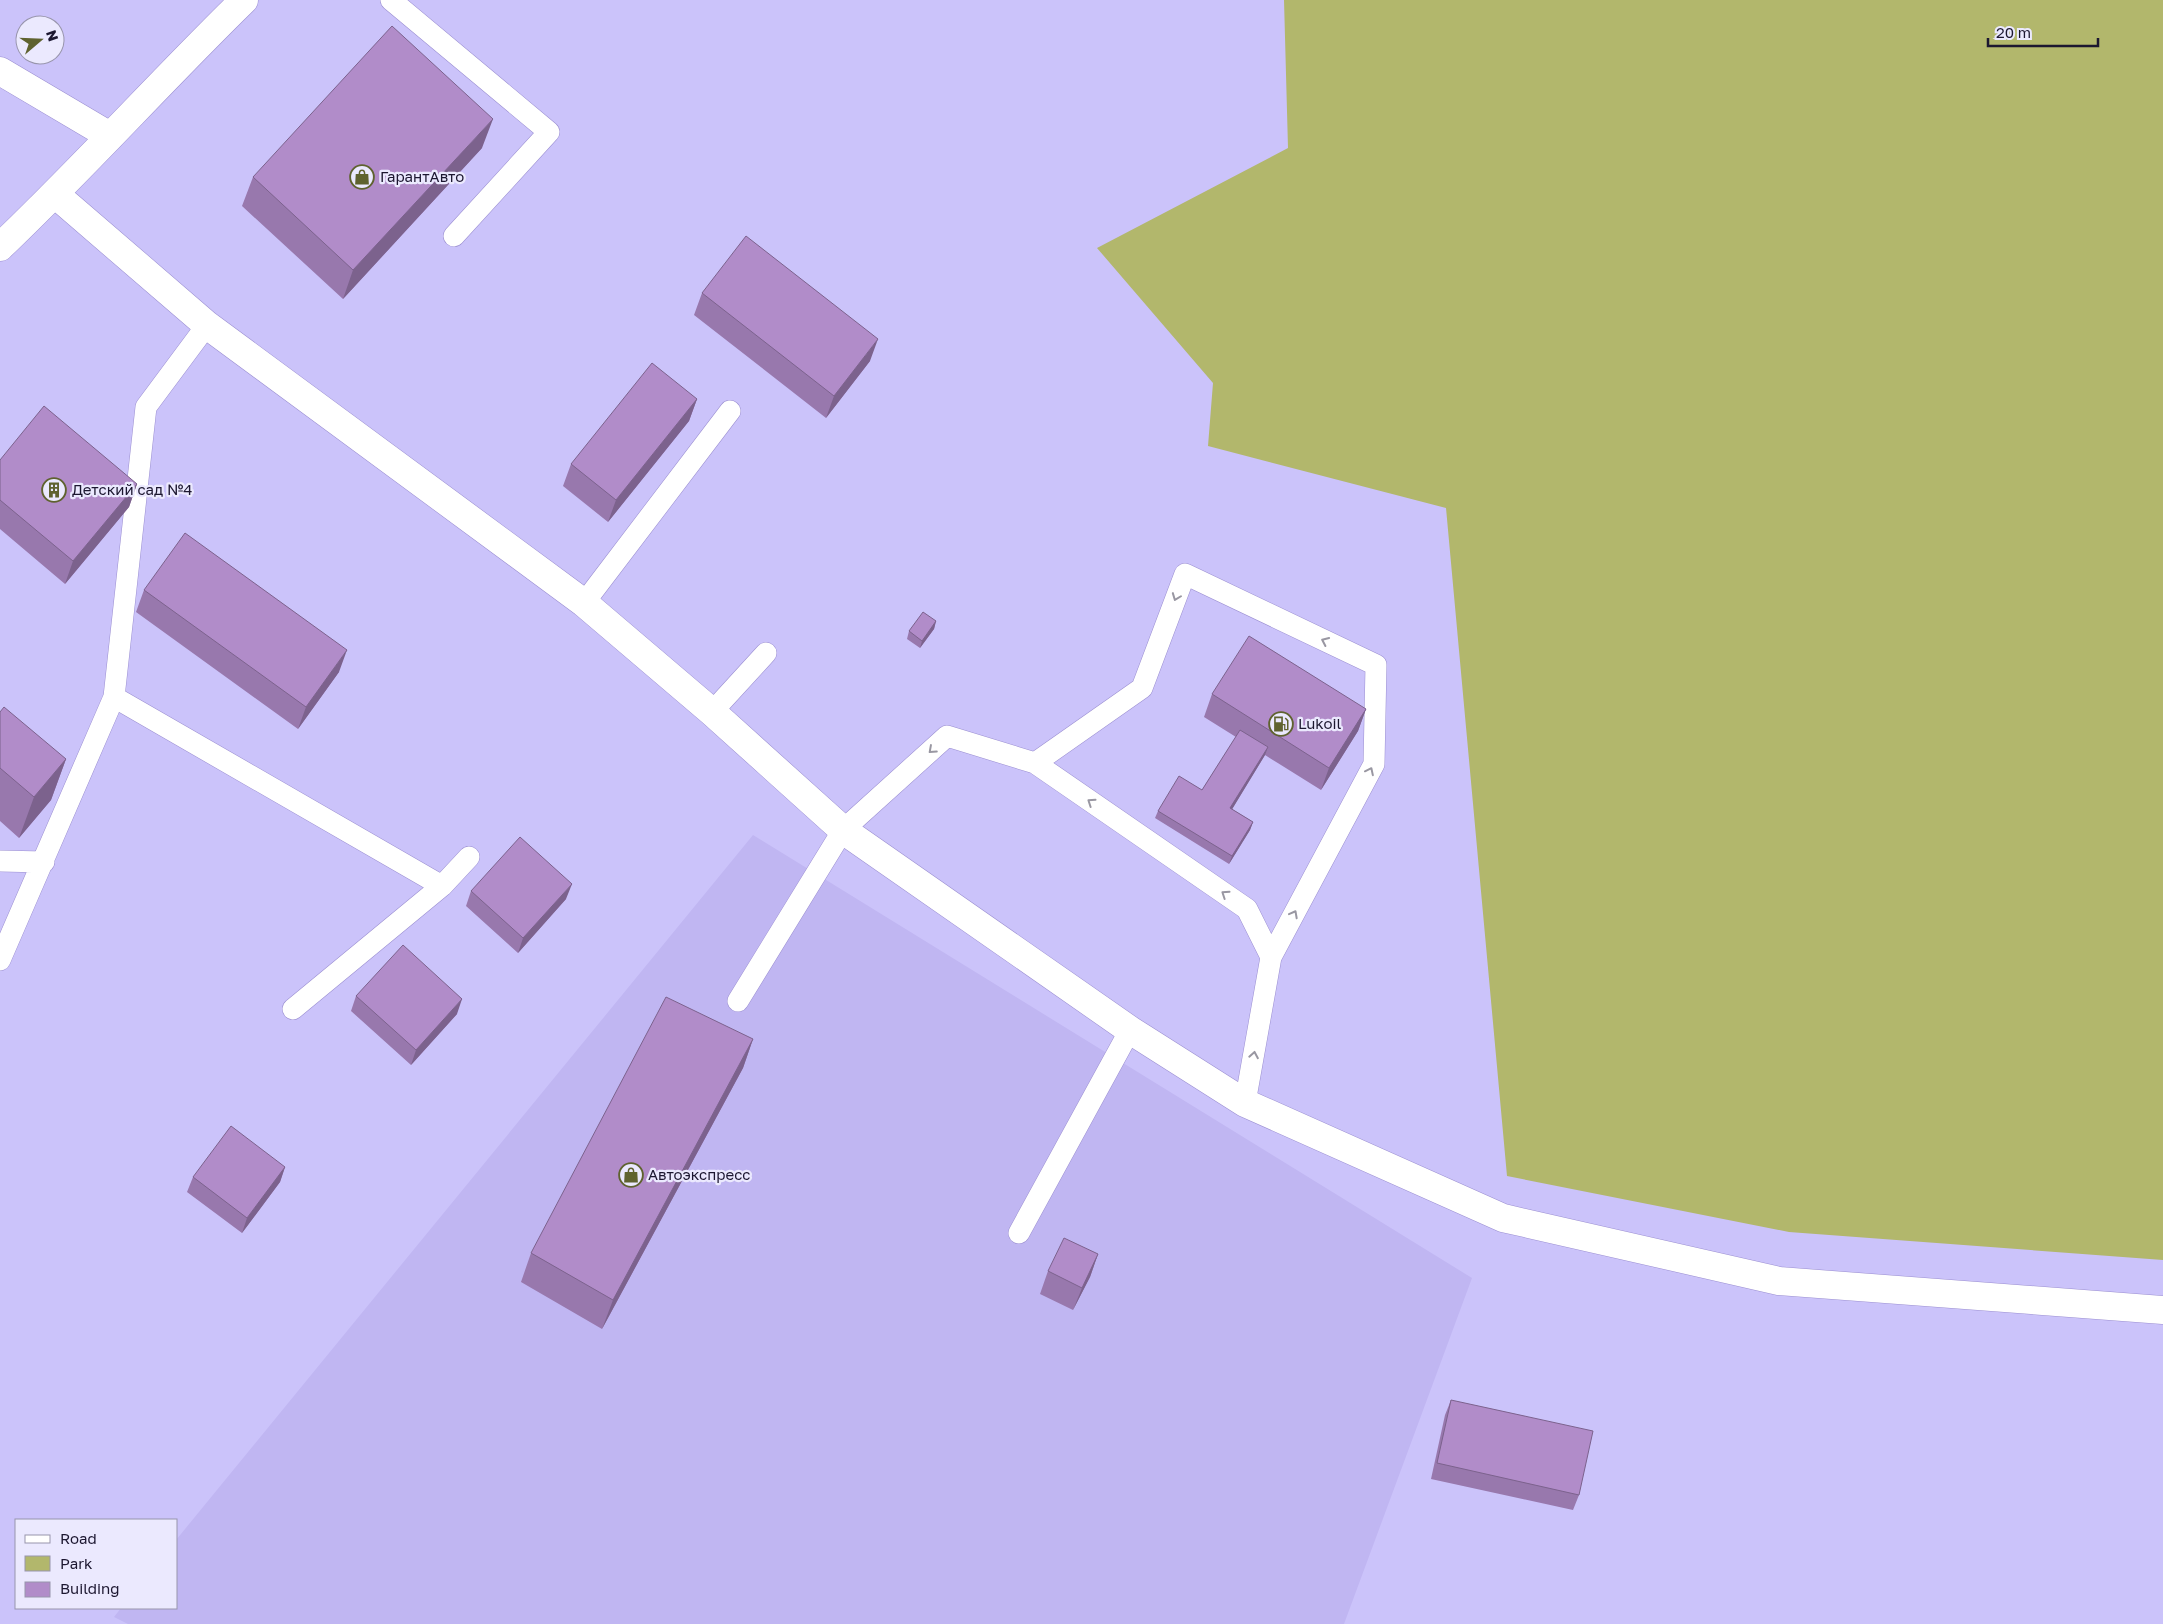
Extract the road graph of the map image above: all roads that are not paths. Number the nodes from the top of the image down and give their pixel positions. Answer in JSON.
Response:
{"nodes":[{"id":1,"x":244,"y":0,"type":"edge"},
{"id":2,"x":391,"y":0,"type":"edge"},
{"id":3,"x":0,"y":71,"type":"edge"},
{"id":4,"x":110,"y":136,"type":"junction"},
{"id":5,"x":55,"y":194,"type":"junction"},
{"id":6,"x":454,"y":236,"type":"dead end"},
{"id":7,"x":0,"y":247,"type":"edge"},
{"id":8,"x":207,"y":325,"type":"junction"},
{"id":9,"x":730,"y":411,"type":"dead end"},
{"id":10,"x":584,"y":603,"type":"junction"},
{"id":11,"x":766,"y":653,"type":"dead end"},
{"id":12,"x":114,"y":697,"type":"junction"},
{"id":13,"x":712,"y":712,"type":"junction"},
{"id":14,"x":1035,"y":763,"type":"junction"},
{"id":15,"x":843,"y":830,"type":"junction"},
{"id":16,"x":469,"y":857,"type":"dead end"},
{"id":17,"x":0,"y":860,"type":"edge"},
{"id":18,"x":44,"y":862,"type":"junction"},
{"id":19,"x":442,"y":886,"type":"junction"},
{"id":20,"x":1271,"y":957,"type":"junction"},
{"id":21,"x":0,"y":960,"type":"edge"},
{"id":22,"x":738,"y":1001,"type":"dead end"},
{"id":23,"x":293,"y":1009,"type":"dead end"},
{"id":24,"x":1130,"y":1030,"type":"junction"},
{"id":25,"x":1245,"y":1103,"type":"junction"},
{"id":26,"x":1020,"y":1233,"type":"dead end"},
{"id":27,"x":2163,"y":1310,"type":"edge"}],
"edges":[{"from":1,"to":4,"type":"street"},
{"from":2,"to":6,"type":"lane"},
{"from":3,"to":4,"type":"street"},
{"from":4,"to":5,"type":"street"},
{"from":5,"to":7,"type":"street"},
{"from":5,"to":8,"type":"street"},
{"from":8,"to":10,"type":"street"},
{"from":8,"to":12,"type":"lane"},
{"from":9,"to":10,"type":"lane"},
{"from":10,"to":13,"type":"street"},
{"from":11,"to":13,"type":"lane"},
{"from":12,"to":18,"type":"lane"},
{"from":12,"to":19,"type":"lane"},
{"from":13,"to":15,"type":"street"},
{"from":14,"to":15,"type":"lane","one_way":true},
{"from":20,"to":14,"type":"lane","one_way":true},
{"from":20,"to":14,"type":"lane","one_way":true},
{"from":15,"to":22,"type":"lane"},
{"from":15,"to":24,"type":"street"},
{"from":16,"to":19,"type":"lane"},
{"from":17,"to":18,"type":"lane"},
{"from":18,"to":21,"type":"lane"},
{"from":19,"to":23,"type":"lane"},
{"from":25,"to":20,"type":"lane","one_way":true},
{"from":24,"to":25,"type":"street"},
{"from":24,"to":26,"type":"lane"},
{"from":25,"to":27,"type":"street"}]}
